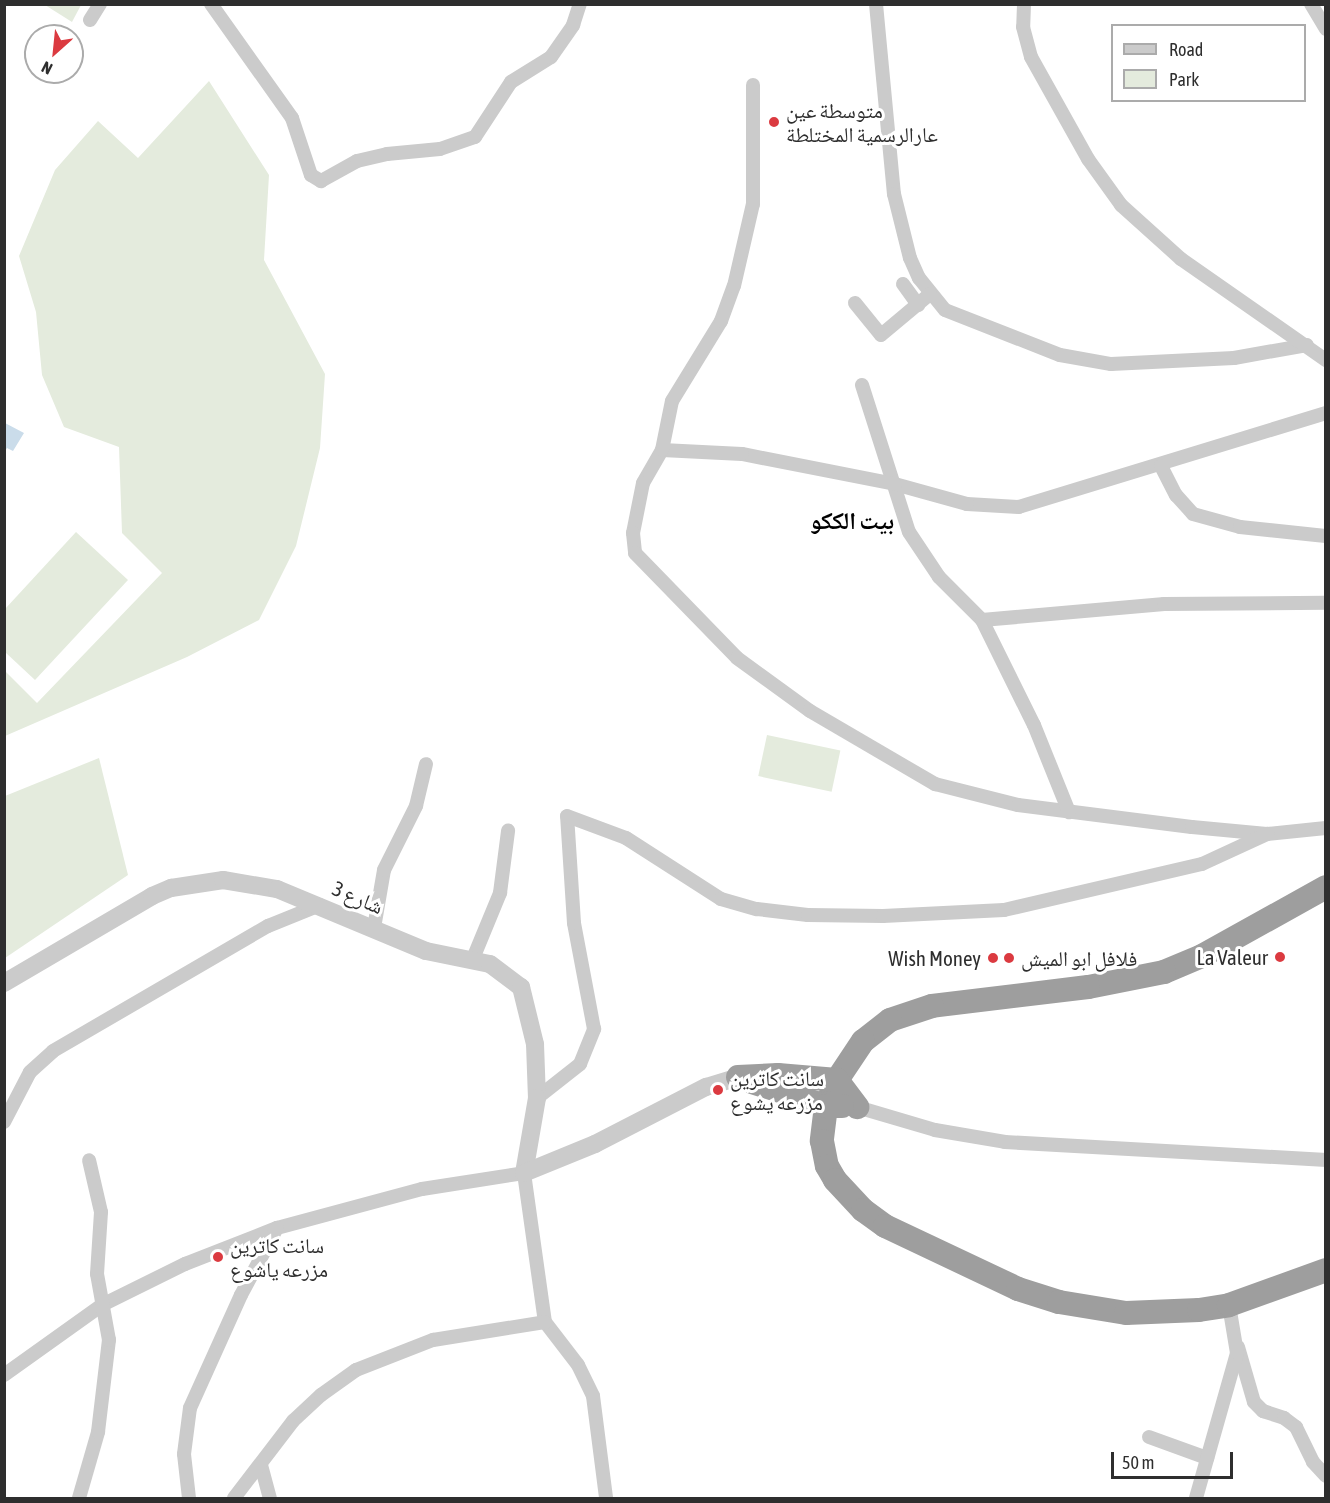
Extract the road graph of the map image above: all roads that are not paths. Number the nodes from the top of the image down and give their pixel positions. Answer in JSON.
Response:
{"nodes":[{"id":1,"x":100,"y":4,"type":"edge"},
{"id":2,"x":211,"y":4,"type":"edge"},
{"id":3,"x":580,"y":4,"type":"edge"},
{"id":4,"x":876,"y":4,"type":"edge"},
{"id":5,"x":1024,"y":4,"type":"edge"},
{"id":6,"x":1311,"y":4,"type":"edge"},
{"id":7,"x":90,"y":20,"type":"dead end"},
{"id":8,"x":1326,"y":29,"type":"edge"},
{"id":9,"x":753,"y":85,"type":"dead end"},
{"id":10,"x":903,"y":284,"type":"dead end"},
{"id":11,"x":930,"y":294,"type":"junction"},
{"id":12,"x":855,"y":303,"type":"dead end"},
{"id":13,"x":918,"y":304,"type":"junction"},
{"id":14,"x":1307,"y":345,"type":"junction"},
{"id":15,"x":1326,"y":360,"type":"edge"},
{"id":16,"x":862,"y":385,"type":"dead end"},
{"id":17,"x":1326,"y":413,"type":"edge"},
{"id":18,"x":662,"y":450,"type":"junction"},
{"id":19,"x":1161,"y":466,"type":"junction"},
{"id":20,"x":895,"y":484,"type":"junction"},
{"id":21,"x":1326,"y":536,"type":"edge"},
{"id":22,"x":1326,"y":603,"type":"edge"},
{"id":23,"x":982,"y":620,"type":"junction"},
{"id":24,"x":426,"y":764,"type":"dead end"},
{"id":25,"x":1069,"y":812,"type":"junction"},
{"id":26,"x":1326,"y":828,"type":"edge"},
{"id":27,"x":508,"y":831,"type":"dead end"},
{"id":28,"x":1268,"y":834,"type":"junction"},
{"id":29,"x":1326,"y":887,"type":"edge"},
{"id":30,"x":320,"y":905,"type":"junction"},
{"id":31,"x":374,"y":928,"type":"junction"},
{"id":32,"x":472,"y":961,"type":"junction"},
{"id":33,"x":4,"y":982,"type":"edge"},
{"id":34,"x":738,"y":1077,"type":"junction"},
{"id":35,"x":837,"y":1080,"type":"junction"},
{"id":36,"x":537,"y":1098,"type":"junction"},
{"id":37,"x":826,"y":1106,"type":"junction"},
{"id":38,"x":857,"y":1107,"type":"junction"},
{"id":39,"x":4,"y":1122,"type":"edge"},
{"id":40,"x":89,"y":1160,"type":"dead end"},
{"id":41,"x":1326,"y":1160,"type":"edge"},
{"id":42,"x":524,"y":1173,"type":"junction"},
{"id":43,"x":277,"y":1228,"type":"junction"},
{"id":44,"x":1326,"y":1270,"type":"edge"},
{"id":45,"x":102,"y":1305,"type":"junction"},
{"id":46,"x":1229,"y":1305,"type":"junction"},
{"id":47,"x":545,"y":1322,"type":"junction"},
{"id":48,"x":1238,"y":1347,"type":"junction"},
{"id":49,"x":4,"y":1375,"type":"edge"},
{"id":50,"x":1149,"y":1437,"type":"dead end"},
{"id":51,"x":1208,"y":1458,"type":"junction"},
{"id":52,"x":261,"y":1465,"type":"junction"},
{"id":53,"x":1326,"y":1476,"type":"edge"},
{"id":54,"x":79,"y":1498,"type":"edge"},
{"id":55,"x":189,"y":1498,"type":"edge"},
{"id":56,"x":234,"y":1498,"type":"edge"},
{"id":57,"x":270,"y":1498,"type":"edge"},
{"id":58,"x":606,"y":1498,"type":"edge"},
{"id":59,"x":1196,"y":1498,"type":"edge"}],
"edges":[{"from":1,"to":7,"type":"street"},
{"from":2,"to":3,"type":"street"},
{"from":4,"to":11,"type":"street"},
{"from":5,"to":14,"type":"street"},
{"from":6,"to":8,"type":"street"},
{"from":9,"to":18,"type":"street"},
{"from":10,"to":13,"type":"street"},
{"from":11,"to":13,"type":"street"},
{"from":11,"to":14,"type":"street"},
{"from":12,"to":13,"type":"street"},
{"from":14,"to":15,"type":"street"},
{"from":16,"to":20,"type":"street"},
{"from":17,"to":19,"type":"street"},
{"from":18,"to":20,"type":"street"},
{"from":18,"to":25,"type":"street"},
{"from":19,"to":20,"type":"street"},
{"from":19,"to":21,"type":"street"},
{"from":20,"to":23,"type":"street"},
{"from":22,"to":23,"type":"street"},
{"from":23,"to":25,"type":"street"},
{"from":24,"to":31,"type":"street"},
{"from":25,"to":28,"type":"street"},
{"from":26,"to":28,"type":"street"},
{"from":27,"to":32,"type":"street"},
{"from":28,"to":36,"type":"street"},
{"from":29,"to":35,"type":"highway"},
{"from":30,"to":31,"type":"street","name":"شارع 3"},
{"from":30,"to":33,"type":"street","name":"شارع 3"},
{"from":30,"to":39,"type":"street"},
{"from":31,"to":32,"type":"street","name":"شارع 3"},
{"from":32,"to":36,"type":"street","name":"شارع 3"},
{"from":34,"to":35,"type":"highway"},
{"from":34,"to":37,"type":"highway"},
{"from":34,"to":42,"type":"street"},
{"from":35,"to":37,"type":"highway"},
{"from":35,"to":38,"type":"highway"},
{"from":36,"to":42,"type":"street","name":"شارع 3"},
{"from":37,"to":38,"type":"highway"},
{"from":37,"to":46,"type":"highway"},
{"from":38,"to":41,"type":"street"},
{"from":40,"to":45,"type":"street"},
{"from":42,"to":43,"type":"street"},
{"from":42,"to":47,"type":"street"},
{"from":43,"to":45,"type":"street"},
{"from":43,"to":55,"type":"street"},
{"from":44,"to":46,"type":"highway"},
{"from":45,"to":49,"type":"street"},
{"from":45,"to":54,"type":"street"},
{"from":46,"to":48,"type":"street"},
{"from":47,"to":52,"type":"street"},
{"from":47,"to":58,"type":"street"},
{"from":48,"to":51,"type":"street"},
{"from":48,"to":53,"type":"street"},
{"from":50,"to":51,"type":"street"},
{"from":51,"to":59,"type":"street"},
{"from":52,"to":56,"type":"street"},
{"from":52,"to":57,"type":"street"}]}
